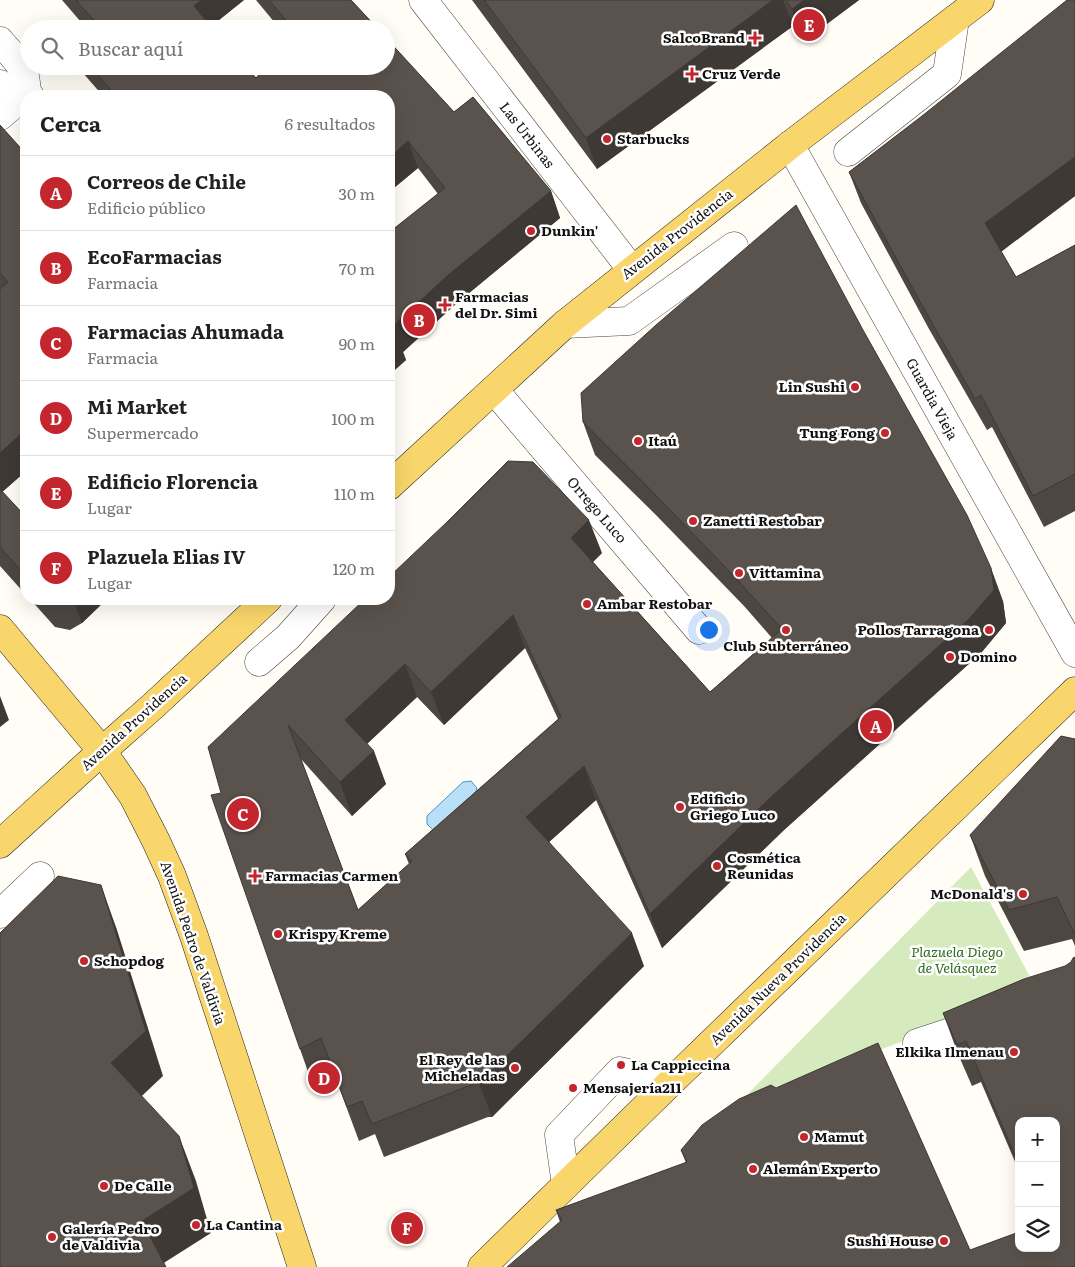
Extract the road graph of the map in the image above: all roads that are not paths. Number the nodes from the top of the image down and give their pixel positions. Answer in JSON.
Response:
{"nodes":[{"id":1,"x":423,"y":0,"type":"edge"},
{"id":2,"x":980,"y":0,"type":"edge"},
{"id":3,"x":955,"y":19,"type":"junction"},
{"id":4,"x":0,"y":42,"type":"edge"},
{"id":5,"x":20,"y":67,"type":"edge"},
{"id":6,"x":24,"y":75,"type":"edge"},
{"id":7,"x":0,"y":84,"type":"edge"},
{"id":8,"x":28,"y":90,"type":"edge"},
{"id":9,"x":20,"y":92,"type":"edge"},
{"id":10,"x":20,"y":102,"type":"edge"},
{"id":11,"x":0,"y":116,"type":"edge"},
{"id":12,"x":790,"y":145,"type":"junction"},
{"id":13,"x":848,"y":152,"type":"dead end"},
{"id":14,"x":734,"y":246,"type":"dead end"},
{"id":15,"x":632,"y":270,"type":"junction"},
{"id":16,"x":565,"y":324,"type":"junction"},
{"id":17,"x":494,"y":390,"type":"junction"},
{"id":18,"x":395,"y":481,"type":"edge"},
{"id":19,"x":262,"y":605,"type":"edge"},
{"id":20,"x":317,"y":605,"type":"edge"},
{"id":21,"x":0,"y":629,"type":"edge"},
{"id":22,"x":699,"y":630,"type":"dead end"},
{"id":23,"x":1075,"y":653,"type":"edge"},
{"id":24,"x":259,"y":662,"type":"dead end"},
{"id":25,"x":1075,"y":692,"type":"edge"},
{"id":26,"x":102,"y":751,"type":"junction"},
{"id":27,"x":0,"y":844,"type":"edge"},
{"id":28,"x":40,"y":876,"type":"dead end"},
{"id":29,"x":0,"y":914,"type":"edge"},
{"id":30,"x":1010,"y":1013,"type":"edge"},
{"id":31,"x":917,"y":1043,"type":"dead end"},
{"id":32,"x":670,"y":1083,"type":"junction"},
{"id":33,"x":566,"y":1185,"type":"junction"},
{"id":34,"x":302,"y":1267,"type":"edge"},
{"id":35,"x":482,"y":1267,"type":"edge"}],
"edges":[{"from":1,"to":15,"type":"street","name":"Las Urbinas"},
{"from":2,"to":3,"type":"main road","name":"Avenida Providencia"},
{"from":3,"to":12,"type":"main road","name":"Avenida Providencia"},
{"from":3,"to":13,"type":"street"},
{"from":4,"to":5,"type":"street"},
{"from":6,"to":8,"type":"street"},
{"from":7,"to":9,"type":"street"},
{"from":10,"to":11,"type":"street"},
{"from":12,"to":15,"type":"main road","name":"Avenida Providencia"},
{"from":12,"to":23,"type":"street","name":"Guardia Vieja"},
{"from":14,"to":16,"type":"street"},
{"from":15,"to":16,"type":"main road","name":"Avenida Providencia"},
{"from":16,"to":17,"type":"main road","name":"Avenida Providencia"},
{"from":17,"to":18,"type":"main road","name":"Avenida Providencia"},
{"from":17,"to":22,"type":"street","name":"Orrego Luco"},
{"from":19,"to":26,"type":"main road","name":"Avenida Providencia"},
{"from":20,"to":24,"type":"street"},
{"from":21,"to":26,"type":"main road","name":"Avenida Pedro de Valdivia"},
{"from":25,"to":32,"type":"main road","name":"Avenida Nueva Providencia"},
{"from":26,"to":27,"type":"main road","name":"Avenida Providencia"},
{"from":26,"to":34,"type":"main road","name":"Avenida Pedro de Valdivia"},
{"from":28,"to":29,"type":"street"},
{"from":30,"to":31,"type":"street"},
{"from":32,"to":33,"type":"main road","name":"Avenida Nueva Providencia"},
{"from":32,"to":33,"type":"street"},
{"from":33,"to":35,"type":"main road","name":"Avenida Nueva Providencia"}]}
